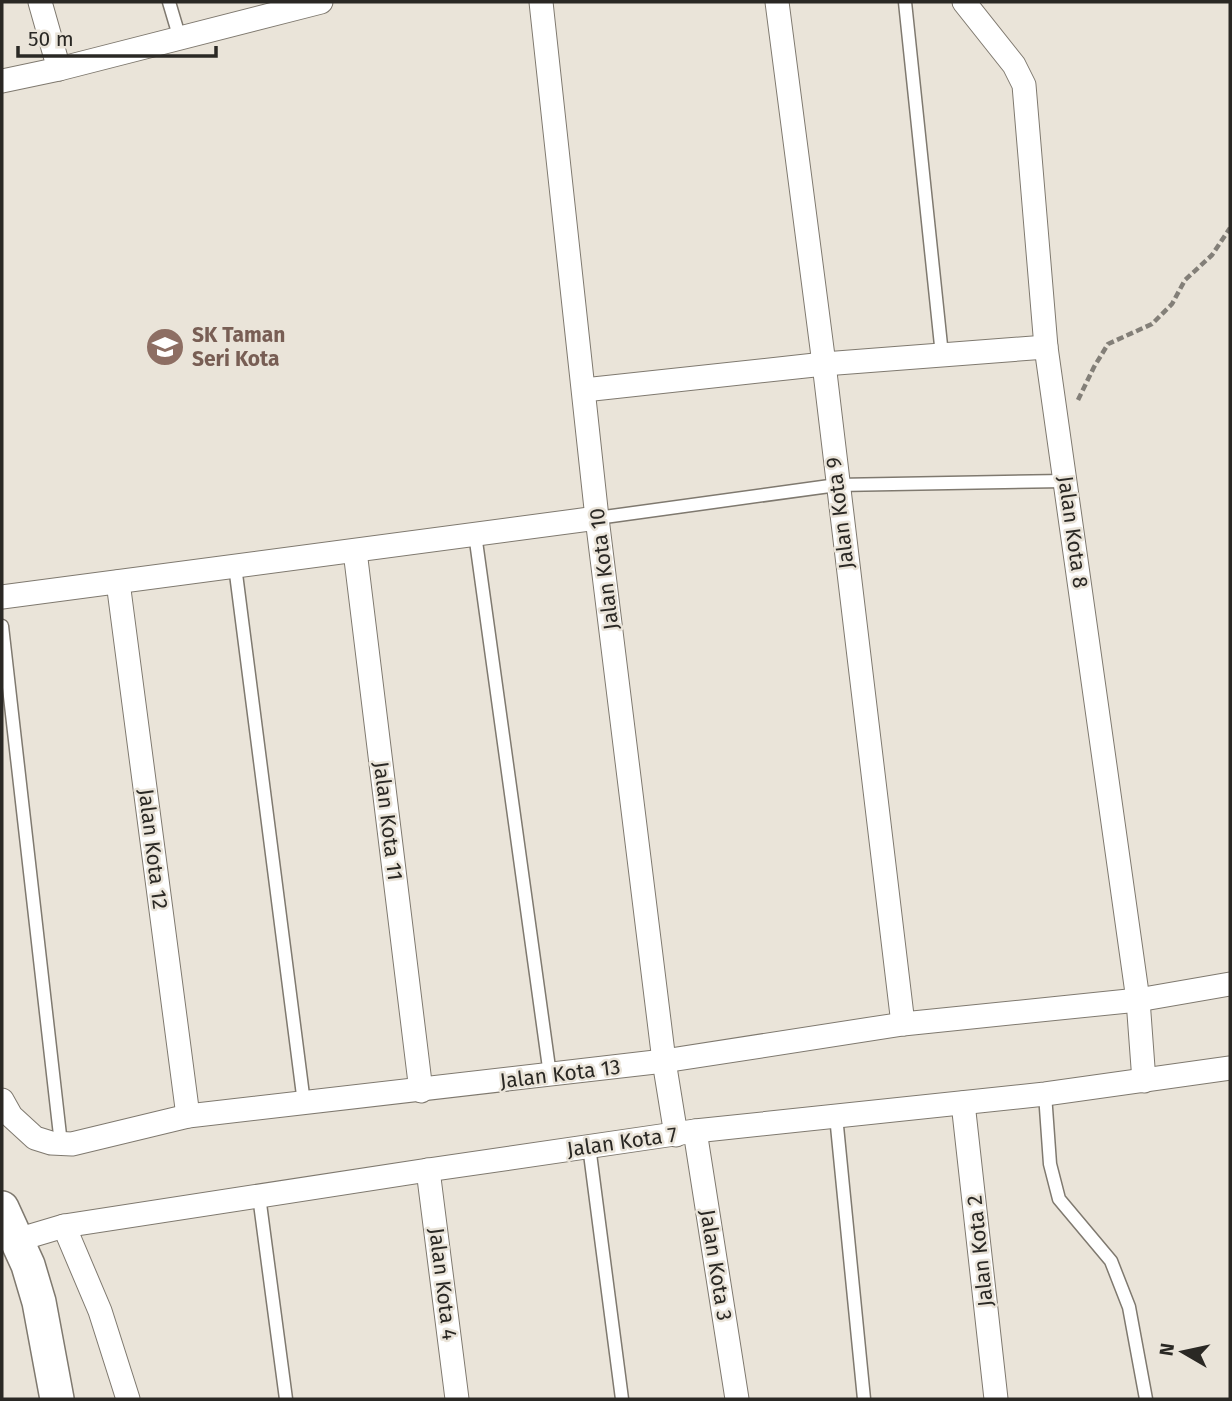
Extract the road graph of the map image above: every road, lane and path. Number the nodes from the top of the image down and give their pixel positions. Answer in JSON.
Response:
{"nodes":[{"id":1,"x":40,"y":2,"type":"edge"},
{"id":2,"x":169,"y":2,"type":"edge"},
{"id":3,"x":321,"y":2,"type":"edge"},
{"id":4,"x":541,"y":2,"type":"edge"},
{"id":5,"x":778,"y":2,"type":"edge"},
{"id":6,"x":905,"y":2,"type":"edge"},
{"id":7,"x":964,"y":2,"type":"edge"},
{"id":8,"x":284,"y":7,"type":"edge"},
{"id":9,"x":180,"y":38,"type":"junction"},
{"id":10,"x":59,"y":69,"type":"junction"},
{"id":11,"x":2,"y":81,"type":"edge"},
{"id":12,"x":1230,"y":228,"type":"edge"},
{"id":13,"x":1046,"y":347,"type":"junction"},
{"id":14,"x":942,"y":355,"type":"junction"},
{"id":15,"x":824,"y":364,"type":"junction"},
{"id":16,"x":584,"y":390,"type":"junction"},
{"id":17,"x":1059,"y":430,"type":"junction"},
{"id":18,"x":1065,"y":481,"type":"junction"},
{"id":19,"x":837,"y":485,"type":"junction"},
{"id":20,"x":597,"y":518,"type":"junction"},
{"id":21,"x":475,"y":534,"type":"junction"},
{"id":22,"x":355,"y":551,"type":"junction"},
{"id":23,"x":234,"y":566,"type":"junction"},
{"id":24,"x":118,"y":582,"type":"junction"},
{"id":25,"x":2,"y":597,"type":"edge"},
{"id":26,"x":2,"y":626,"type":"edge"},
{"id":27,"x":1230,"y":984,"type":"edge"},
{"id":28,"x":1138,"y":1000,"type":"junction"},
{"id":29,"x":903,"y":1024,"type":"junction"},
{"id":30,"x":664,"y":1061,"type":"junction"},
{"id":31,"x":1230,"y":1068,"type":"edge"},
{"id":32,"x":550,"y":1075,"type":"junction"},
{"id":33,"x":1144,"y":1081,"type":"junction"},
{"id":34,"x":421,"y":1091,"type":"junction"},
{"id":35,"x":1045,"y":1094,"type":"junction"},
{"id":36,"x":2,"y":1100,"type":"edge"},
{"id":37,"x":304,"y":1103,"type":"junction"},
{"id":38,"x":963,"y":1103,"type":"junction"},
{"id":39,"x":188,"y":1116,"type":"junction"},
{"id":40,"x":835,"y":1116,"type":"junction"},
{"id":41,"x":685,"y":1133,"type":"junction"},
{"id":42,"x":61,"y":1144,"type":"junction"},
{"id":43,"x":589,"y":1146,"type":"junction"},
{"id":44,"x":428,"y":1170,"type":"junction"},
{"id":45,"x":259,"y":1196,"type":"junction"},
{"id":46,"x":2,"y":1208,"type":"edge"},
{"id":47,"x":64,"y":1226,"type":"junction"},
{"id":48,"x":18,"y":1240,"type":"junction"},
{"id":49,"x":57,"y":1399,"type":"edge"},
{"id":50,"x":128,"y":1399,"type":"edge"},
{"id":51,"x":286,"y":1399,"type":"edge"},
{"id":52,"x":457,"y":1399,"type":"edge"},
{"id":53,"x":622,"y":1399,"type":"edge"},
{"id":54,"x":737,"y":1399,"type":"edge"},
{"id":55,"x":864,"y":1399,"type":"edge"},
{"id":56,"x":996,"y":1399,"type":"edge"},
{"id":57,"x":1146,"y":1399,"type":"edge"}],
"edges":[{"from":1,"to":10,"type":"street"},
{"from":2,"to":9,"type":"lane"},
{"from":3,"to":8,"type":"street"},
{"from":4,"to":16,"type":"street","name":"Jalan Kota 10"},
{"from":5,"to":15,"type":"street","name":"Jalan Kota 9"},
{"from":6,"to":14,"type":"lane"},
{"from":7,"to":13,"type":"street","name":"Jalan Kota 8"},
{"from":8,"to":9,"type":"street"},
{"from":9,"to":10,"type":"street"},
{"from":10,"to":11,"type":"street"},
{"from":12,"to":17,"type":"path"},
{"from":13,"to":14,"type":"street"},
{"from":13,"to":17,"type":"street","name":"Jalan Kota 8"},
{"from":14,"to":15,"type":"street"},
{"from":15,"to":16,"type":"street"},
{"from":15,"to":19,"type":"street","name":"Jalan Kota 9"},
{"from":16,"to":20,"type":"street","name":"Jalan Kota 10"},
{"from":17,"to":18,"type":"street","name":"Jalan Kota 8"},
{"from":18,"to":19,"type":"lane"},
{"from":18,"to":28,"type":"street","name":"Jalan Kota 8"},
{"from":19,"to":20,"type":"lane"},
{"from":19,"to":29,"type":"street","name":"Jalan Kota 9"},
{"from":20,"to":21,"type":"street"},
{"from":20,"to":30,"type":"street","name":"Jalan Kota 10"},
{"from":21,"to":22,"type":"street"},
{"from":21,"to":32,"type":"lane"},
{"from":22,"to":23,"type":"street"},
{"from":22,"to":34,"type":"street","name":"Jalan Kota 11"},
{"from":23,"to":24,"type":"street"},
{"from":23,"to":37,"type":"lane"},
{"from":24,"to":25,"type":"street"},
{"from":24,"to":39,"type":"street","name":"Jalan Kota 12"},
{"from":26,"to":42,"type":"lane"},
{"from":27,"to":28,"type":"street","name":"Jalan Kota 13"},
{"from":28,"to":29,"type":"street","name":"Jalan Kota 13"},
{"from":28,"to":33,"type":"street","name":"Jalan Kota 8"},
{"from":29,"to":30,"type":"street","name":"Jalan Kota 13"},
{"from":30,"to":32,"type":"street","name":"Jalan Kota 13"},
{"from":30,"to":41,"type":"street","name":"Jalan Kota 10"},
{"from":31,"to":33,"type":"street","name":"Jalan Kota 7"},
{"from":32,"to":34,"type":"street","name":"Jalan Kota 13"},
{"from":33,"to":35,"type":"street","name":"Jalan Kota 7"},
{"from":34,"to":37,"type":"street","name":"Jalan Kota 13"},
{"from":35,"to":38,"type":"street","name":"Jalan Kota 7"},
{"from":35,"to":57,"type":"lane"},
{"from":36,"to":42,"type":"street","name":"Jalan Kota 13"},
{"from":37,"to":39,"type":"street","name":"Jalan Kota 13"},
{"from":38,"to":40,"type":"street","name":"Jalan Kota 7"},
{"from":38,"to":56,"type":"street","name":"Jalan Kota 2"},
{"from":39,"to":42,"type":"street","name":"Jalan Kota 13"},
{"from":40,"to":41,"type":"street","name":"Jalan Kota 7"},
{"from":40,"to":55,"type":"lane"},
{"from":41,"to":43,"type":"street","name":"Jalan Kota 7"},
{"from":41,"to":54,"type":"street","name":"Jalan Kota 3"},
{"from":43,"to":44,"type":"street","name":"Jalan Kota 7"},
{"from":43,"to":53,"type":"lane"},
{"from":44,"to":45,"type":"street","name":"Jalan Kota 7"},
{"from":44,"to":52,"type":"street","name":"Jalan Kota 4"},
{"from":45,"to":47,"type":"street","name":"Jalan Kota 7"},
{"from":45,"to":51,"type":"lane"},
{"from":46,"to":48,"type":"street"},
{"from":47,"to":48,"type":"street","name":"Jalan Kota 7"},
{"from":47,"to":50,"type":"street"},
{"from":48,"to":49,"type":"street"}]}
